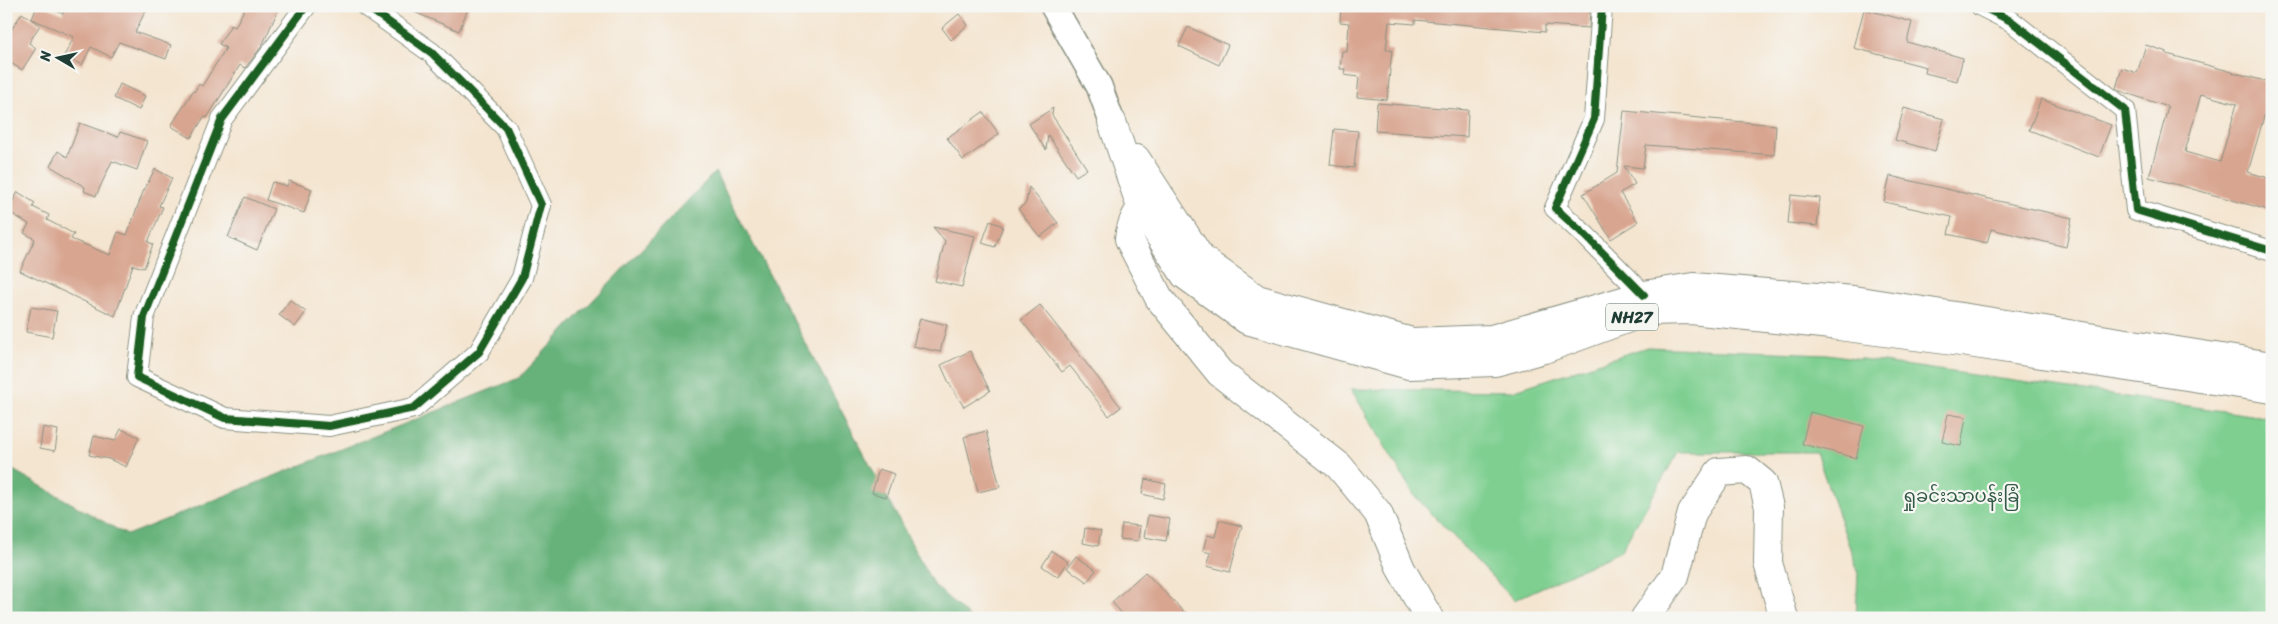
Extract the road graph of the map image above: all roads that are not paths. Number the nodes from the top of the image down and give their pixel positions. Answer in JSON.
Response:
{"nodes":[{"id":1,"x":306,"y":6,"type":"edge"},
{"id":2,"x":366,"y":6,"type":"edge"},
{"id":3,"x":1052,"y":6,"type":"edge"},
{"id":4,"x":1602,"y":6,"type":"edge"},
{"id":5,"x":1981,"y":6,"type":"edge"},
{"id":6,"x":1112,"y":122,"type":"joint"},
{"id":7,"x":1149,"y":200,"type":"junction"},
{"id":8,"x":2272,"y":251,"type":"edge"},
{"id":9,"x":1644,"y":295,"type":"junction"},
{"id":10,"x":1692,"y":299,"type":"junction"},
{"id":11,"x":2272,"y":366,"type":"edge"},
{"id":12,"x":2272,"y":389,"type":"edge"},
{"id":13,"x":1429,"y":618,"type":"edge"},
{"id":14,"x":1645,"y":618,"type":"edge"},
{"id":15,"x":1784,"y":618,"type":"edge"}],
"edges":[{"from":1,"to":2,"type":"street"},
{"from":3,"to":6,"type":"main road"},
{"from":4,"to":9,"type":"street"},
{"from":5,"to":8,"type":"street"},
{"from":6,"to":7,"type":"highway","number":"NH27"},
{"from":7,"to":9,"type":"highway","number":"NH27"},
{"from":7,"to":10,"type":"highway","number":"NH27"},
{"from":7,"to":13,"type":"highway"},
{"from":9,"to":10,"type":"highway","number":"NH27"},
{"from":10,"to":11,"type":"highway","number":"NH27"},
{"from":10,"to":12,"type":"highway","number":"NH27"},
{"from":14,"to":15,"type":"highway"}]}
